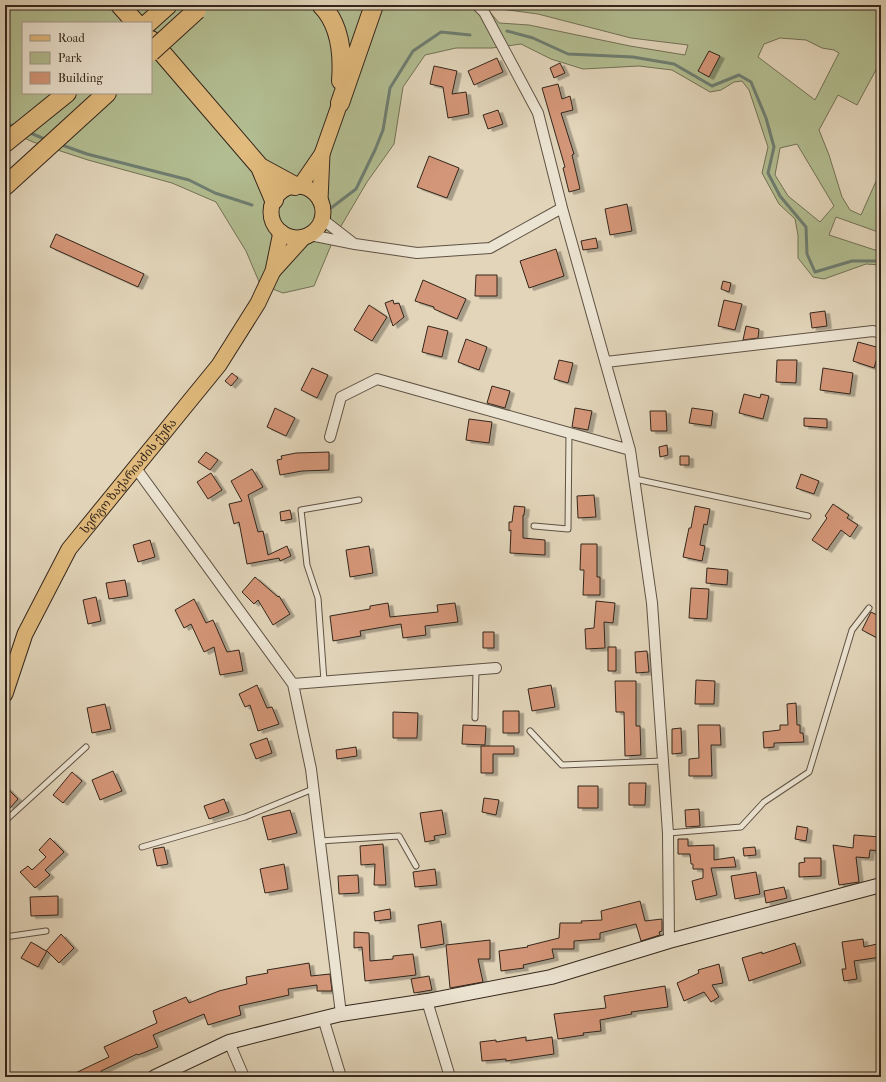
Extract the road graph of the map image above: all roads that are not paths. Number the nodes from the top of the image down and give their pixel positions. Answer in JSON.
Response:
{"nodes":[{"id":1,"x":120,"y":5,"type":"edge"},
{"id":2,"x":168,"y":5,"type":"edge"},
{"id":3,"x":321,"y":5,"type":"edge"},
{"id":4,"x":374,"y":5,"type":"edge"},
{"id":5,"x":477,"y":5,"type":"edge"},
{"id":6,"x":200,"y":7,"type":"edge"},
{"id":7,"x":135,"y":22,"type":"edge"},
{"id":8,"x":149,"y":22,"type":"edge"},
{"id":9,"x":152,"y":41,"type":"edge"},
{"id":10,"x":152,"y":51,"type":"edge"},
{"id":11,"x":66,"y":94,"type":"edge"},
{"id":12,"x":106,"y":94,"type":"edge"},
{"id":13,"x":340,"y":103,"type":"junction"},
{"id":14,"x":5,"y":143,"type":"edge"},
{"id":15,"x":322,"y":154,"type":"junction"},
{"id":16,"x":260,"y":167,"type":"junction"},
{"id":17,"x":5,"y":186,"type":"edge"},
{"id":18,"x":297,"y":186,"type":"junction"},
{"id":19,"x":274,"y":200,"type":"junction"},
{"id":20,"x":320,"y":200,"type":"junction"},
{"id":21,"x":562,"y":208,"type":"junction"},
{"id":22,"x":322,"y":219,"type":"junction"},
{"id":23,"x":281,"y":232,"type":"junction"},
{"id":24,"x":307,"y":236,"type":"junction"},
{"id":25,"x":355,"y":244,"type":"junction"},
{"id":26,"x":273,"y":271,"type":"junction"},
{"id":27,"x":881,"y":333,"type":"edge"},
{"id":28,"x":606,"y":362,"type":"junction"},
{"id":29,"x":569,"y":433,"type":"junction"},
{"id":30,"x":330,"y":437,"type":"dead end"},
{"id":31,"x":630,"y":450,"type":"junction"},
{"id":32,"x":135,"y":467,"type":"junction"},
{"id":33,"x":635,"y":479,"type":"junction"},
{"id":34,"x":359,"y":500,"type":"dead end"},
{"id":35,"x":808,"y":516,"type":"dead end"},
{"id":36,"x":534,"y":526,"type":"dead end"},
{"id":37,"x":869,"y":608,"type":"dead end"},
{"id":38,"x":496,"y":668,"type":"dead end"},
{"id":39,"x":476,"y":670,"type":"junction"},
{"id":40,"x":324,"y":681,"type":"junction"},
{"id":41,"x":293,"y":684,"type":"junction"},
{"id":42,"x":5,"y":694,"type":"edge"},
{"id":43,"x":475,"y":718,"type":"dead end"},
{"id":44,"x":530,"y":731,"type":"dead end"},
{"id":45,"x":86,"y":747,"type":"dead end"},
{"id":46,"x":663,"y":761,"type":"junction"},
{"id":47,"x":313,"y":789,"type":"junction"},
{"id":48,"x":5,"y":821,"type":"edge"},
{"id":49,"x":668,"y":833,"type":"junction"},
{"id":50,"x":320,"y":841,"type":"junction"},
{"id":51,"x":142,"y":847,"type":"dead end"},
{"id":52,"x":416,"y":866,"type":"dead end"},
{"id":53,"x":881,"y":884,"type":"edge"},
{"id":54,"x":46,"y":931,"type":"dead end"},
{"id":55,"x":5,"y":937,"type":"edge"},
{"id":56,"x":669,"y":941,"type":"junction"},
{"id":57,"x":427,"y":1000,"type":"junction"},
{"id":58,"x":341,"y":1014,"type":"junction"},
{"id":59,"x":323,"y":1018,"type":"junction"},
{"id":60,"x":229,"y":1042,"type":"junction"},
{"id":61,"x":163,"y":1075,"type":"edge"},
{"id":62,"x":244,"y":1077,"type":"edge"},
{"id":63,"x":341,"y":1077,"type":"edge"},
{"id":64,"x":450,"y":1077,"type":"edge"}],
"edges":[{"from":1,"to":7,"type":"highway"},
{"from":2,"to":8,"type":"highway"},
{"from":3,"to":13,"type":"highway"},
{"from":4,"to":13,"type":"highway"},
{"from":5,"to":21,"type":"street"},
{"from":6,"to":10,"type":"highway","bridge":true},
{"from":9,"to":16,"type":"highway"},
{"from":11,"to":14,"type":"highway"},
{"from":12,"to":17,"type":"highway"},
{"from":13,"to":15,"type":"main road"},
{"from":15,"to":18,"type":"main road"},
{"from":15,"to":20,"type":"main road"},
{"from":16,"to":18,"type":"highway"},
{"from":16,"to":19,"type":"highway"},
{"from":18,"to":19,"type":"main road"},
{"from":18,"to":20,"type":"main road"},
{"from":19,"to":23,"type":"main road"},
{"from":20,"to":22,"type":"main road"},
{"from":21,"to":25,"type":"street"},
{"from":21,"to":28,"type":"street"},
{"from":22,"to":24,"type":"main road"},
{"from":22,"to":25,"type":"street"},
{"from":23,"to":24,"type":"main road"},
{"from":23,"to":26,"type":"main road","name":"სერგო ზაქარიაძის ქუჩა"},
{"from":24,"to":25,"type":"street"},
{"from":24,"to":26,"type":"main road","name":"სერგო ზაქარიაძის ქუჩა"},
{"from":26,"to":32,"type":"main road","name":"სერგო ზაქარიაძის ქუჩა"},
{"from":27,"to":28,"type":"street"},
{"from":28,"to":31,"type":"street"},
{"from":29,"to":30,"type":"street"},
{"from":29,"to":31,"type":"street"},
{"from":29,"to":36,"type":"lane"},
{"from":31,"to":33,"type":"street"},
{"from":32,"to":41,"type":"street"},
{"from":32,"to":42,"type":"main road","name":"სერგო ზაქარიაძის ქუჩა"},
{"from":33,"to":35,"type":"lane"},
{"from":33,"to":46,"type":"street"},
{"from":34,"to":40,"type":"lane"},
{"from":37,"to":49,"type":"lane"},
{"from":38,"to":39,"type":"street"},
{"from":39,"to":40,"type":"street"},
{"from":39,"to":43,"type":"lane"},
{"from":40,"to":41,"type":"street"},
{"from":41,"to":47,"type":"street"},
{"from":44,"to":46,"type":"lane"},
{"from":45,"to":48,"type":"lane"},
{"from":46,"to":49,"type":"street"},
{"from":47,"to":50,"type":"street"},
{"from":47,"to":51,"type":"lane"},
{"from":49,"to":56,"type":"street"},
{"from":50,"to":52,"type":"lane"},
{"from":50,"to":58,"type":"street"},
{"from":53,"to":56,"type":"main road"},
{"from":54,"to":55,"type":"lane"},
{"from":56,"to":57,"type":"main road"},
{"from":57,"to":58,"type":"main road"},
{"from":57,"to":64,"type":"street"},
{"from":58,"to":59,"type":"main road"},
{"from":59,"to":60,"type":"main road"},
{"from":59,"to":63,"type":"street"},
{"from":60,"to":61,"type":"main road"},
{"from":60,"to":62,"type":"street"}]}
